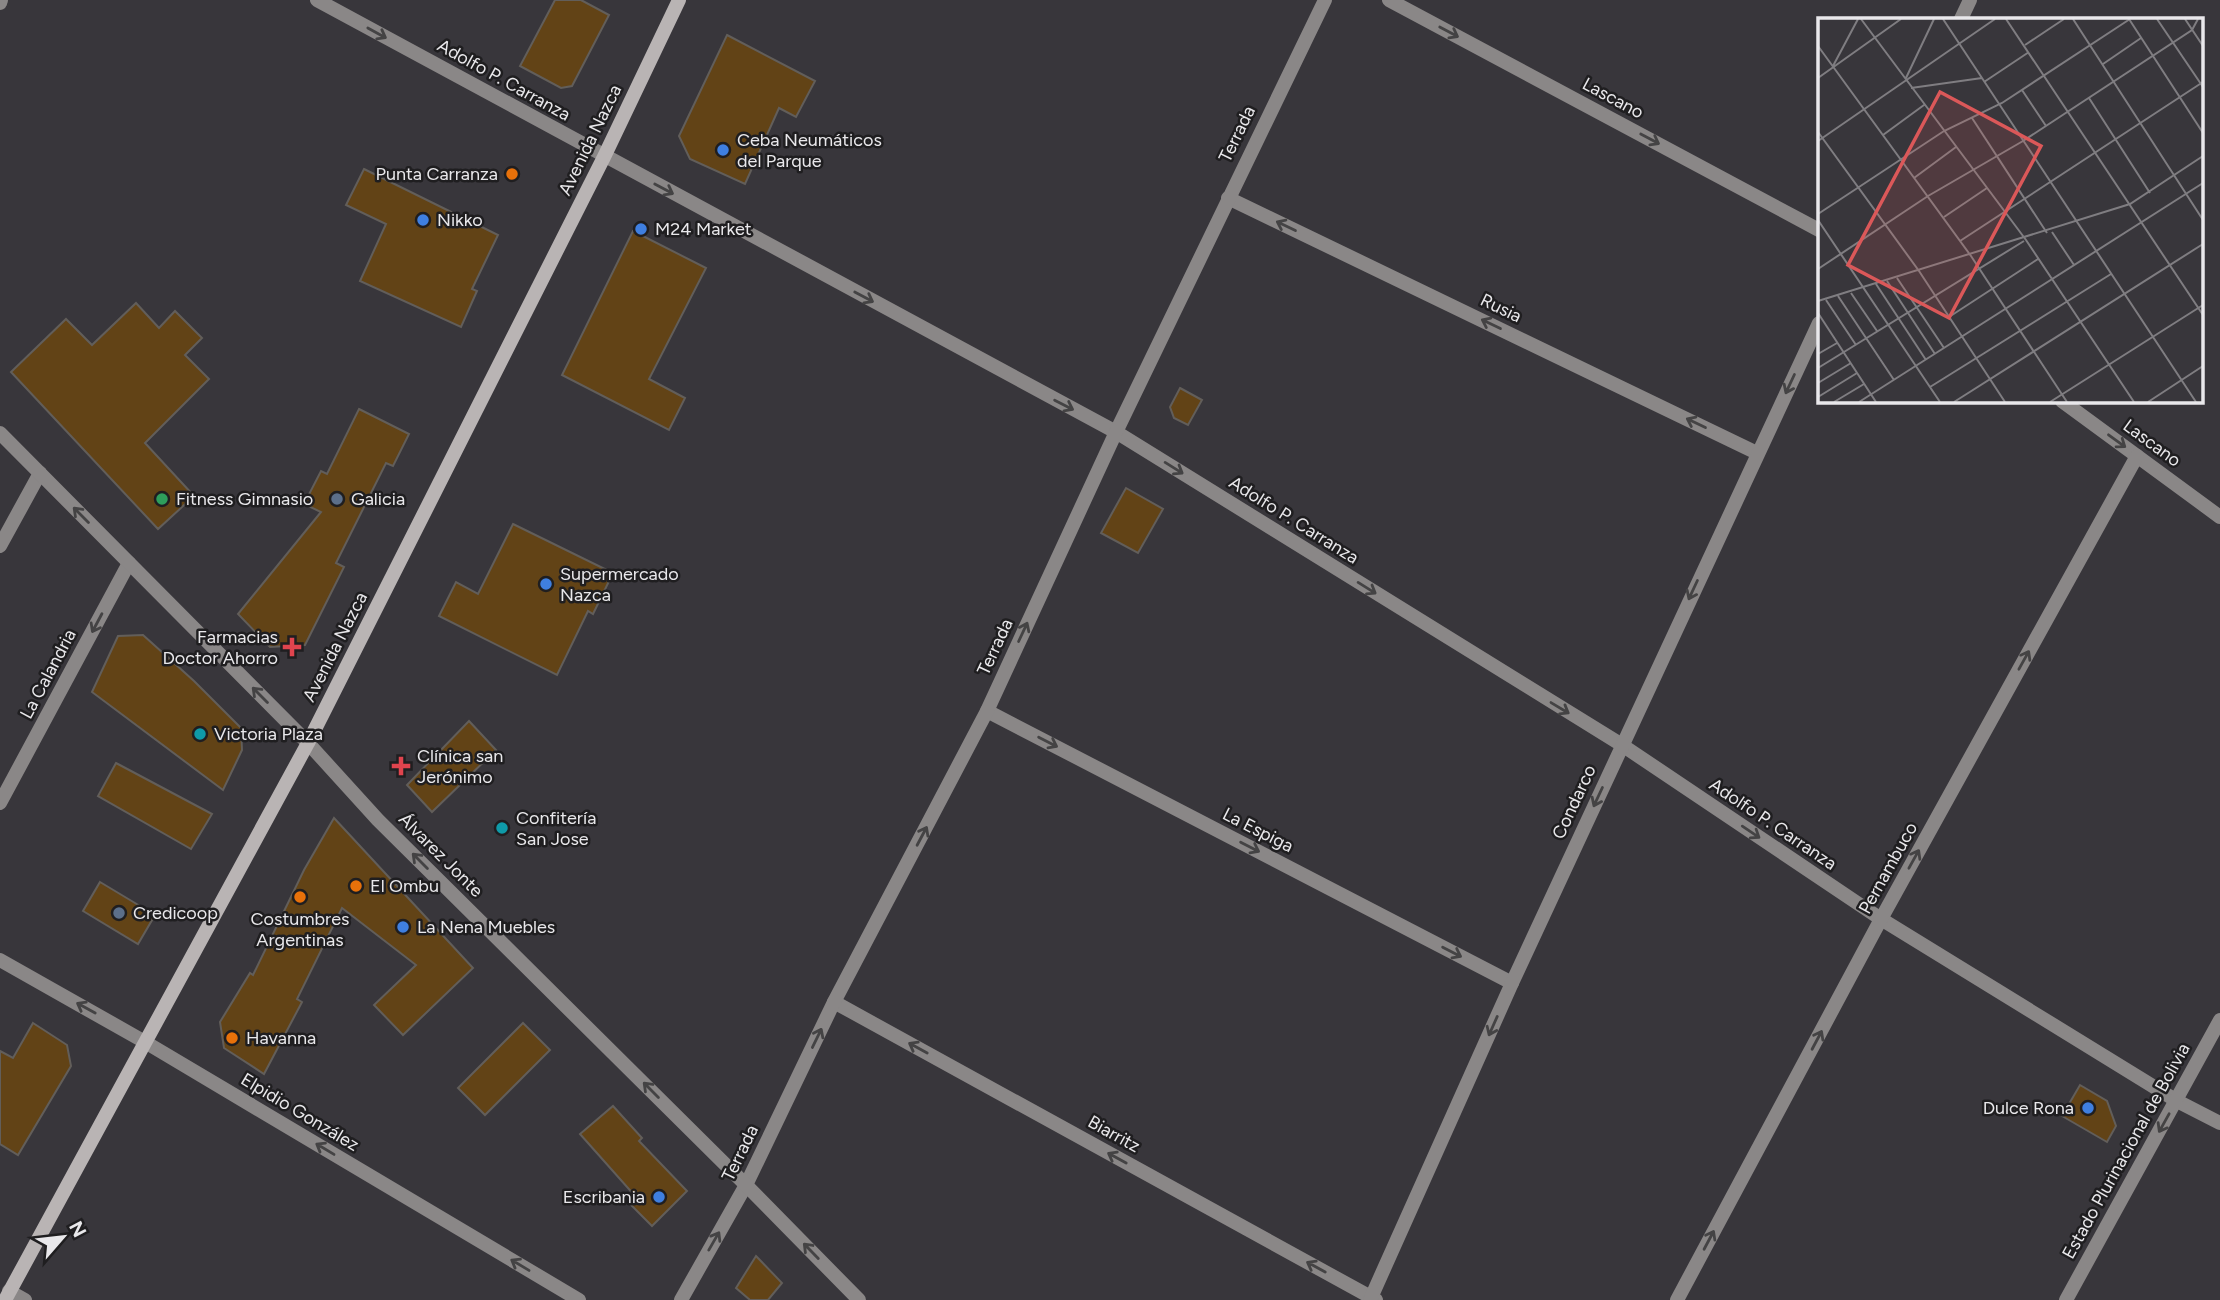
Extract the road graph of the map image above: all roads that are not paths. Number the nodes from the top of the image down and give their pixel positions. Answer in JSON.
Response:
{"nodes":[{"id":1,"x":317,"y":0,"type":"edge"},
{"id":2,"x":679,"y":0,"type":"edge"},
{"id":3,"x":1325,"y":0,"type":"edge"},
{"id":4,"x":1389,"y":0,"type":"edge"},
{"id":5,"x":1970,"y":0,"type":"edge"},
{"id":6,"x":1961,"y":18,"type":"edge"},
{"id":7,"x":604,"y":156,"type":"junction"},
{"id":8,"x":1228,"y":198,"type":"junction"},
{"id":9,"x":1818,"y":229,"type":"edge"},
{"id":10,"x":1818,"y":325,"type":"edge"},
{"id":11,"x":2063,"y":402,"type":"edge"},
{"id":12,"x":1116,"y":432,"type":"junction"},
{"id":13,"x":0,"y":433,"type":"edge"},
{"id":14,"x":1757,"y":453,"type":"junction"},
{"id":15,"x":2137,"y":456,"type":"junction"},
{"id":16,"x":40,"y":473,"type":"junction"},
{"id":17,"x":2220,"y":517,"type":"edge"},
{"id":18,"x":0,"y":546,"type":"edge"},
{"id":19,"x":130,"y":563,"type":"junction"},
{"id":20,"x":987,"y":710,"type":"junction"},
{"id":21,"x":308,"y":743,"type":"junction"},
{"id":22,"x":1622,"y":745,"type":"junction"},
{"id":23,"x":0,"y":803,"type":"edge"},
{"id":24,"x":1881,"y":919,"type":"junction"},
{"id":25,"x":0,"y":960,"type":"edge"},
{"id":26,"x":1512,"y":983,"type":"junction"},
{"id":27,"x":834,"y":1002,"type":"junction"},
{"id":28,"x":2220,"y":1020,"type":"edge"},
{"id":29,"x":145,"y":1042,"type":"junction"},
{"id":30,"x":2177,"y":1101,"type":"junction"},
{"id":31,"x":2220,"y":1123,"type":"edge"},
{"id":32,"x":746,"y":1185,"type":"junction"},
{"id":33,"x":7,"y":1296,"type":"edge"},
{"id":34,"x":1373,"y":1299,"type":"edge"},
{"id":35,"x":25,"y":1300,"type":"edge"},
{"id":36,"x":579,"y":1300,"type":"edge"},
{"id":37,"x":681,"y":1300,"type":"edge"},
{"id":38,"x":859,"y":1300,"type":"edge"},
{"id":39,"x":1676,"y":1300,"type":"edge"},
{"id":40,"x":2066,"y":1300,"type":"edge"}],
"edges":[{"from":1,"to":7,"type":"street","name":"Adolfo P. Carranza","one_way":true},
{"from":2,"to":7,"type":"main road","name":"Avenida Nazca"},
{"from":3,"to":8,"type":"street","name":"Terrada"},
{"from":4,"to":9,"type":"street","name":"Lascano","one_way":true},
{"from":5,"to":6,"type":"street"},
{"from":7,"to":12,"type":"street","name":"Adolfo P. Carranza","one_way":true},
{"from":7,"to":21,"type":"main road","name":"Avenida Nazca"},
{"from":8,"to":12,"type":"street","name":"Terrada"},
{"from":14,"to":8,"type":"street","name":"Rusia","one_way":true},
{"from":10,"to":14,"type":"street","name":"Condarco","one_way":true},
{"from":11,"to":15,"type":"street","name":"Lascano","one_way":true},
{"from":20,"to":12,"type":"street","name":"Terrada","one_way":true},
{"from":12,"to":22,"type":"street","name":"Adolfo P. Carranza","one_way":true},
{"from":13,"to":16,"type":"street","name":"Álvarez Jonte"},
{"from":14,"to":22,"type":"street","name":"Condarco","one_way":true},
{"from":15,"to":17,"type":"street","name":"Lascano"},
{"from":24,"to":15,"type":"street","name":"Pernambuco","one_way":true},
{"from":16,"to":18,"type":"street"},
{"from":19,"to":16,"type":"street","name":"Álvarez Jonte","one_way":true},
{"from":21,"to":19,"type":"street","name":"Álvarez Jonte","one_way":true},
{"from":19,"to":23,"type":"street","name":"La Calandria","one_way":true},
{"from":20,"to":26,"type":"street","name":"La Espiga","one_way":true},
{"from":27,"to":20,"type":"street","name":"Terrada","one_way":true},
{"from":21,"to":29,"type":"main road","name":"Avenida Nazca"},
{"from":32,"to":21,"type":"street","name":"Álvarez Jonte","one_way":true},
{"from":22,"to":24,"type":"street","name":"Adolfo P. Carranza","one_way":true},
{"from":22,"to":26,"type":"street","name":"Condarco","one_way":true},
{"from":24,"to":30,"type":"street","name":"Adolfo P. Carranza"},
{"from":39,"to":24,"type":"street","name":"Pernambuco","one_way":true},
{"from":29,"to":25,"type":"street","name":"Elpidio González","one_way":true},
{"from":26,"to":34,"type":"street","name":"Condarco","one_way":true},
{"from":32,"to":27,"type":"street","name":"Terrada","one_way":true},
{"from":34,"to":27,"type":"street","name":"Biarritz","one_way":true},
{"from":28,"to":30,"type":"street","name":"Estado Plurinacional de Bolivia"},
{"from":29,"to":33,"type":"main road","name":"Avenida Nazca"},
{"from":36,"to":29,"type":"street","name":"Elpidio González","one_way":true},
{"from":30,"to":31,"type":"street","name":"Adolfo P. Carranza"},
{"from":30,"to":40,"type":"street","name":"Estado Plurinacional de Bolivia","one_way":true},
{"from":37,"to":32,"type":"street","name":"Terrada","one_way":true},
{"from":38,"to":32,"type":"street","name":"Álvarez Jonte","one_way":true},
{"from":33,"to":35,"type":"street"}]}
